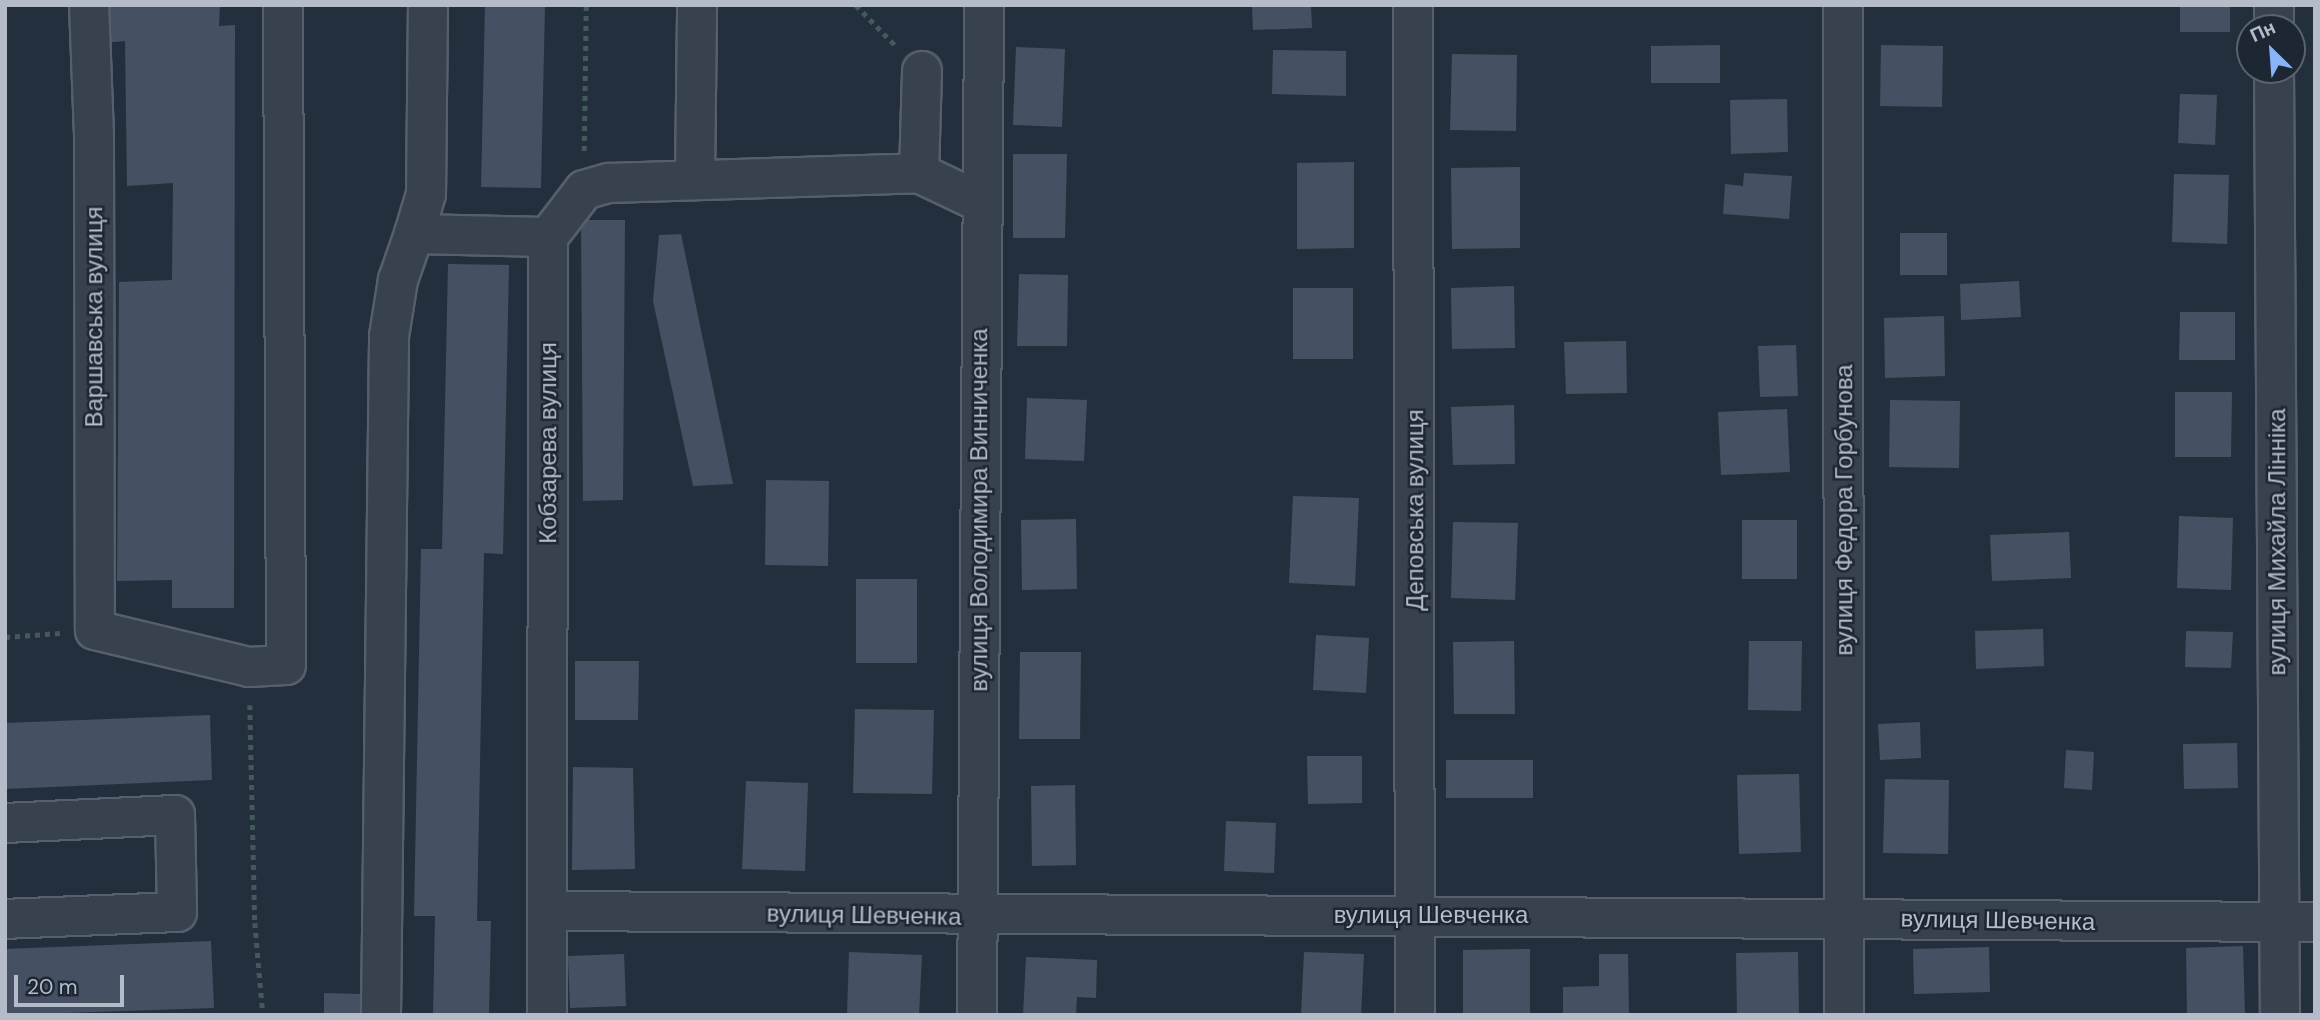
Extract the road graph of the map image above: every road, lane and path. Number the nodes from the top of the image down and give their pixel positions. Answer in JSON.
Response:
{"nodes":[{"id":1,"x":89,"y":5,"type":"edge"},
{"id":2,"x":283,"y":5,"type":"edge"},
{"id":3,"x":428,"y":5,"type":"edge"},
{"id":4,"x":586,"y":5,"type":"edge"},
{"id":5,"x":697,"y":5,"type":"edge"},
{"id":6,"x":856,"y":5,"type":"edge"},
{"id":7,"x":985,"y":5,"type":"edge"},
{"id":8,"x":1413,"y":5,"type":"edge"},
{"id":9,"x":1843,"y":5,"type":"edge"},
{"id":10,"x":922,"y":72,"type":"joint"},
{"id":11,"x":2274,"y":84,"type":"edge"},
{"id":12,"x":919,"y":173,"type":"junction"},
{"id":13,"x":695,"y":178,"type":"junction"},
{"id":14,"x":584,"y":190,"type":"junction"},
{"id":15,"x":982,"y":203,"type":"junction"},
{"id":16,"x":414,"y":234,"type":"junction"},
{"id":17,"x":548,"y":237,"type":"junction"},
{"id":18,"x":94,"y":630,"type":"junction"},
{"id":19,"x":5,"y":637,"type":"edge"},
{"id":20,"x":249,"y":667,"type":"junction"},
{"id":21,"x":5,"y":823,"type":"edge"},
{"id":22,"x":548,"y":911,"type":"junction"},
{"id":23,"x":1416,"y":914,"type":"junction"},
{"id":24,"x":976,"y":916,"type":"junction"},
{"id":25,"x":5,"y":919,"type":"edge"},
{"id":26,"x":1844,"y":919,"type":"junction"},
{"id":27,"x":2297,"y":922,"type":"edge"},
{"id":28,"x":263,"y":1015,"type":"edge"},
{"id":29,"x":381,"y":1015,"type":"edge"},
{"id":30,"x":547,"y":1015,"type":"edge"},
{"id":31,"x":976,"y":1015,"type":"edge"},
{"id":32,"x":1415,"y":1015,"type":"edge"},
{"id":33,"x":1844,"y":1015,"type":"edge"},
{"id":34,"x":2280,"y":1015,"type":"edge"}],
"edges":[{"from":1,"to":18,"type":"street","name":"Варшавська вулиця"},
{"from":2,"to":20,"type":"street"},
{"from":3,"to":16,"type":"street"},
{"from":4,"to":14,"type":"path"},
{"from":5,"to":13,"type":"street"},
{"from":6,"to":10,"type":"path"},
{"from":7,"to":15,"type":"street","name":"вулиця Володимира Винниченка"},
{"from":8,"to":23,"type":"street","name":"Деповська вулиця"},
{"from":9,"to":26,"type":"street","name":"вулиця Федора Горбунова"},
{"from":10,"to":12,"type":"street"},
{"from":11,"to":27,"type":"street","name":"вулиця Михайла Лінніка"},
{"from":12,"to":13,"type":"street"},
{"from":12,"to":15,"type":"street"},
{"from":13,"to":14,"type":"street"},
{"from":14,"to":17,"type":"street"},
{"from":15,"to":24,"type":"street","name":"вулиця Володимира Винниченка"},
{"from":16,"to":17,"type":"street"},
{"from":16,"to":29,"type":"street"},
{"from":17,"to":22,"type":"street","name":"Кобзарева вулиця"},
{"from":18,"to":19,"type":"path"},
{"from":18,"to":20,"type":"street"},
{"from":20,"to":28,"type":"path"},
{"from":21,"to":25,"type":"street"},
{"from":22,"to":24,"type":"street","name":"вулиця Шевченка"},
{"from":22,"to":30,"type":"street","name":"Кобзарева вулиця"},
{"from":23,"to":24,"type":"street","name":"вулиця Шевченка"},
{"from":23,"to":26,"type":"street","name":"вулиця Шевченка"},
{"from":23,"to":32,"type":"street","name":"Деповська вулиця"},
{"from":24,"to":31,"type":"street","name":"вулиця Володимира Винниченка"},
{"from":26,"to":27,"type":"street","name":"вулиця Шевченка"},
{"from":26,"to":33,"type":"street","name":"вулиця Федора Горбунова"},
{"from":27,"to":34,"type":"street","name":"вулиця Михайла Лінніка"}]}
